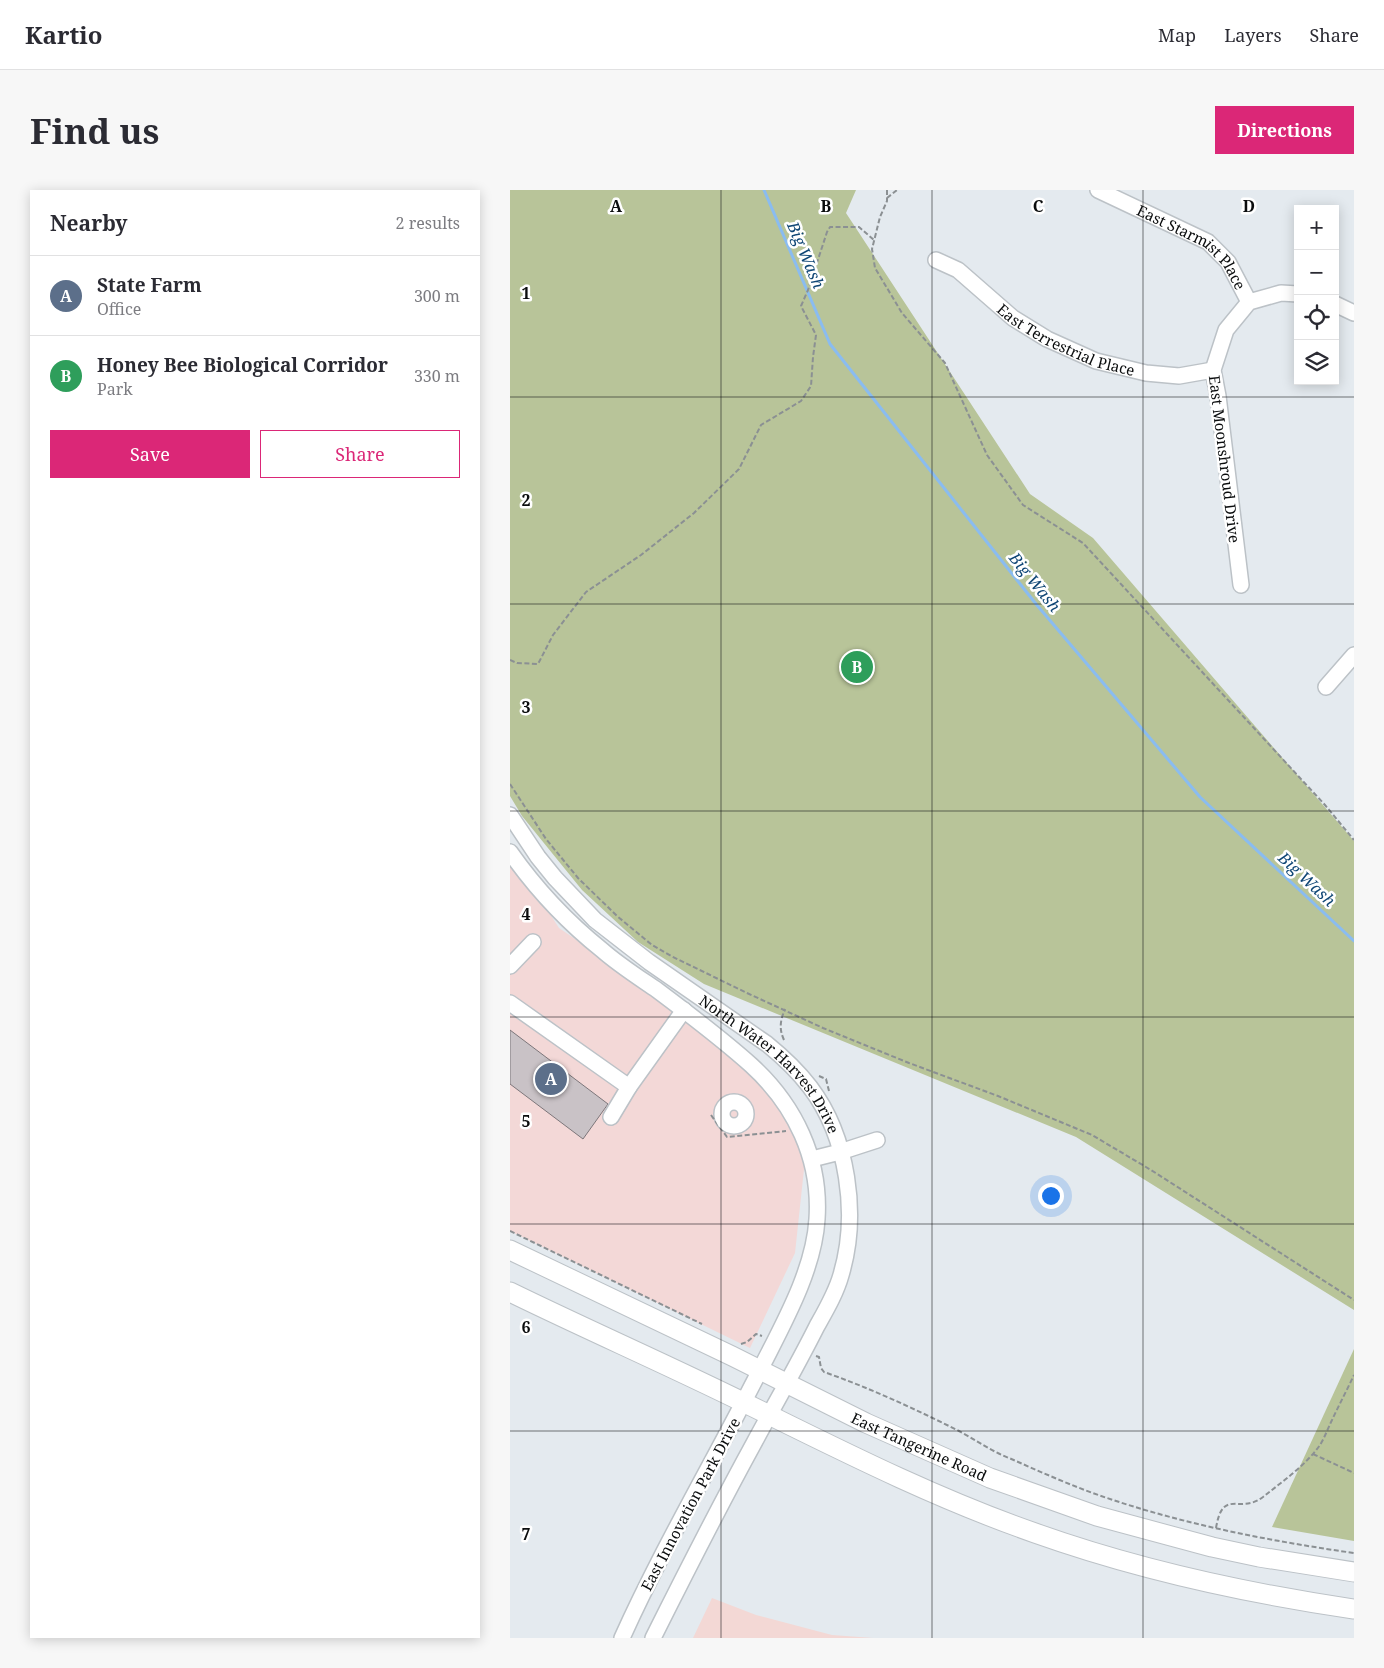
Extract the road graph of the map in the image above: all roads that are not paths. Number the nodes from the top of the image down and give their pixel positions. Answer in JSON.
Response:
{"nodes":[{"id":1,"x":1098,"y":190,"type":"edge"},
{"id":2,"x":936,"y":260,"type":"dead end"},
{"id":3,"x":1294,"y":294,"type":"edge"},
{"id":4,"x":1250,"y":302,"type":"junction"},
{"id":5,"x":1339,"y":306,"type":"edge"},
{"id":6,"x":1354,"y":313,"type":"edge"},
{"id":7,"x":1213,"y":370,"type":"junction"},
{"id":8,"x":1241,"y":585,"type":"dead end"},
{"id":9,"x":1354,"y":655,"type":"edge"},
{"id":10,"x":1326,"y":687,"type":"dead end"},
{"id":11,"x":510,"y":815,"type":"edge"},
{"id":12,"x":510,"y":852,"type":"edge"},
{"id":13,"x":533,"y":942,"type":"dead end"},
{"id":14,"x":510,"y":966,"type":"edge"},
{"id":15,"x":510,"y":1003,"type":"edge"},
{"id":16,"x":684,"y":1010,"type":"junction"},
{"id":17,"x":629,"y":1087,"type":"junction"},
{"id":18,"x":611,"y":1116,"type":"dead end"},
{"id":19,"x":877,"y":1140,"type":"dead end"},
{"id":20,"x":840,"y":1152,"type":"junction"},
{"id":21,"x":812,"y":1159,"type":"junction"},
{"id":22,"x":510,"y":1250,"type":"edge"},
{"id":23,"x":510,"y":1292,"type":"edge"},
{"id":24,"x":760,"y":1370,"type":"junction"},
{"id":25,"x":788,"y":1384,"type":"junction"},
{"id":26,"x":743,"y":1402,"type":"junction"},
{"id":27,"x":770,"y":1415,"type":"junction"},
{"id":28,"x":1354,"y":1572,"type":"edge"},
{"id":29,"x":1354,"y":1609,"type":"edge"},
{"id":30,"x":622,"y":1638,"type":"edge"},
{"id":31,"x":653,"y":1638,"type":"edge"}],
"edges":[{"from":1,"to":4,"type":"street","name":"East Starmist Place"},
{"from":2,"to":7,"type":"street","name":"East Terrestrial Place"},
{"from":3,"to":4,"type":"street"},
{"from":4,"to":7,"type":"street","name":"East Moonshroud Drive"},
{"from":5,"to":6,"type":"street"},
{"from":7,"to":8,"type":"street","name":"East Moonshroud Drive"},
{"from":9,"to":10,"type":"street"},
{"from":11,"to":20,"type":"street","name":"North Water Harvest Drive"},
{"from":12,"to":16,"type":"street","name":"North Water Harvest Drive"},
{"from":13,"to":14,"type":"street"},
{"from":15,"to":17,"type":"street"},
{"from":16,"to":17,"type":"street"},
{"from":16,"to":21,"type":"street","name":"North Water Harvest Drive"},
{"from":17,"to":18,"type":"street"},
{"from":19,"to":20,"type":"street"},
{"from":20,"to":21,"type":"street"},
{"from":20,"to":25,"type":"street","name":"North Water Harvest Drive"},
{"from":21,"to":24,"type":"street","name":"North Water Harvest Drive"},
{"from":22,"to":24,"type":"main road","name":"East Tangerine Road"},
{"from":23,"to":26,"type":"main road"},
{"from":24,"to":25,"type":"main road","name":"East Tangerine Road"},
{"from":24,"to":26,"type":"street","name":"East Innovation Park Drive"},
{"from":25,"to":27,"type":"street","name":"North Water Harvest Drive"},
{"from":25,"to":28,"type":"main road","name":"East Tangerine Road"},
{"from":26,"to":27,"type":"main road"},
{"from":26,"to":30,"type":"street","name":"East Innovation Park Drive"},
{"from":27,"to":29,"type":"main road"},
{"from":27,"to":31,"type":"street","name":"East Innovation Park Drive"}]}
